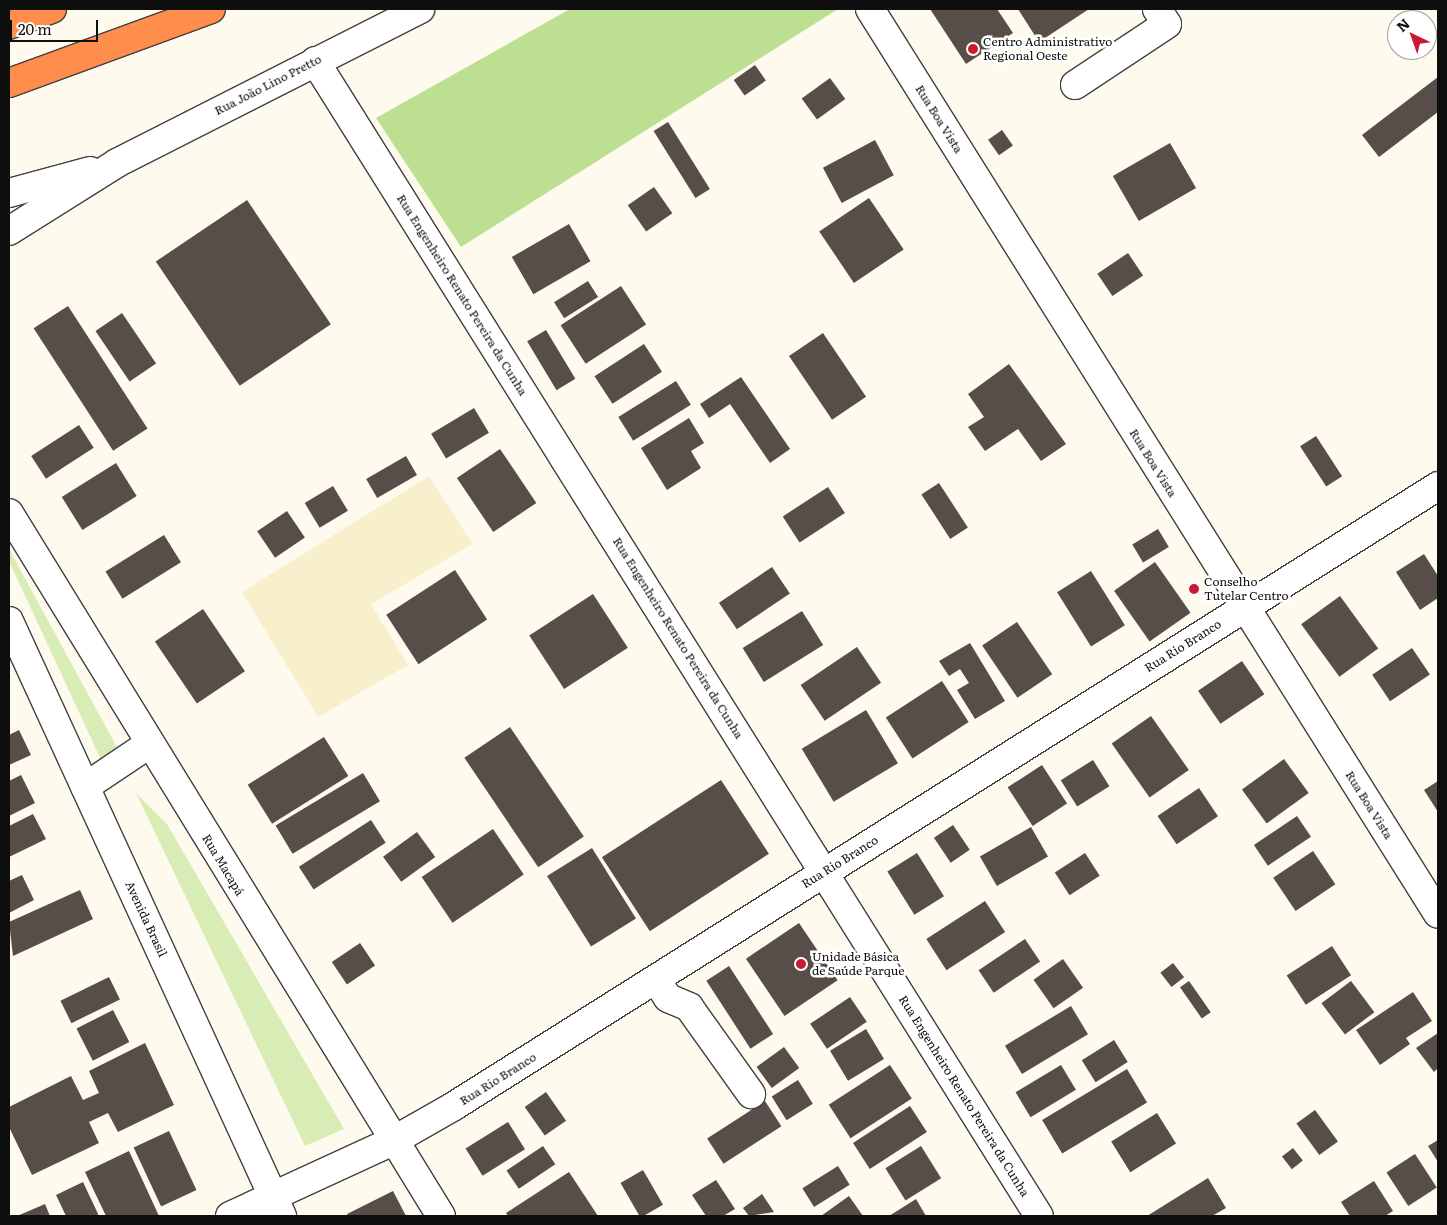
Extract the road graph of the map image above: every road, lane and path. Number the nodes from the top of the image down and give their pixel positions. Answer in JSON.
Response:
{"nodes":[{"id":1,"x":52,"y":9,"type":"edge"},
{"id":2,"x":211,"y":9,"type":"edge"},
{"id":3,"x":420,"y":9,"type":"edge"},
{"id":4,"x":870,"y":9,"type":"edge"},
{"id":5,"x":1157,"y":9,"type":"edge"},
{"id":6,"x":9,"y":25,"type":"edge"},
{"id":7,"x":316,"y":61,"type":"junction"},
{"id":8,"x":9,"y":83,"type":"edge"},
{"id":9,"x":1075,"y":85,"type":"dead end"},
{"id":10,"x":117,"y":163,"type":"junction"},
{"id":11,"x":9,"y":193,"type":"edge"},
{"id":12,"x":9,"y":231,"type":"edge"},
{"id":13,"x":1438,"y":486,"type":"edge"},
{"id":14,"x":9,"y":513,"type":"edge"},
{"id":15,"x":1243,"y":608,"type":"junction"},
{"id":16,"x":9,"y":621,"type":"edge"},
{"id":17,"x":149,"y":744,"type":"junction"},
{"id":18,"x":85,"y":788,"type":"junction"},
{"id":19,"x":824,"y":872,"type":"junction"},
{"id":20,"x":1438,"y":914,"type":"edge"},
{"id":21,"x":656,"y":979,"type":"junction"},
{"id":22,"x":751,"y":1094,"type":"dead end"},
{"id":23,"x":391,"y":1142,"type":"junction"},
{"id":24,"x":278,"y":1206,"type":"edge"},
{"id":25,"x":230,"y":1216,"type":"edge"},
{"id":26,"x":441,"y":1216,"type":"edge"},
{"id":27,"x":1039,"y":1216,"type":"edge"}],
"edges":[{"from":1,"to":6,"type":"highway"},
{"from":2,"to":8,"type":"highway"},
{"from":3,"to":7,"type":"street","name":"Rua João Lino Pretto"},
{"from":4,"to":15,"type":"street","name":"Rua Boa Vista"},
{"from":5,"to":9,"type":"street"},
{"from":7,"to":10,"type":"street","name":"Rua João Lino Pretto"},
{"from":7,"to":19,"type":"street","name":"Rua Engenheiro Renato Pereira da Cunha"},
{"from":10,"to":11,"type":"street","name":"Rua João Lino Pretto"},
{"from":10,"to":12,"type":"street","name":"Rua João Lino Pretto"},
{"from":13,"to":15,"type":"street","name":"Rua Rio Branco"},
{"from":14,"to":17,"type":"street","name":"Rua Macapá"},
{"from":15,"to":19,"type":"street","name":"Rua Rio Branco"},
{"from":15,"to":20,"type":"street","name":"Rua Boa Vista"},
{"from":16,"to":18,"type":"street","name":"Avenida Brasil"},
{"from":17,"to":18,"type":"street"},
{"from":17,"to":23,"type":"street","name":"Rua Macapá"},
{"from":18,"to":24,"type":"street","name":"Avenida Brasil"},
{"from":19,"to":21,"type":"street","name":"Rua Rio Branco"},
{"from":19,"to":27,"type":"street","name":"Rua Engenheiro Renato Pereira da Cunha"},
{"from":21,"to":22,"type":"street"},
{"from":21,"to":23,"type":"street","name":"Rua Rio Branco"},
{"from":23,"to":24,"type":"street","name":"Rua Rio Branco"},
{"from":23,"to":26,"type":"street","name":"Rua Macapá"},
{"from":24,"to":25,"type":"street","name":"Rua Rio Branco"}]}
